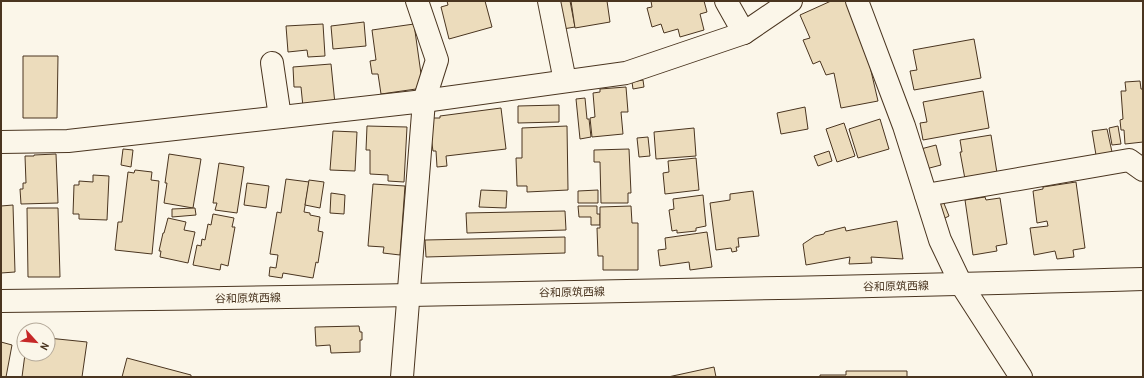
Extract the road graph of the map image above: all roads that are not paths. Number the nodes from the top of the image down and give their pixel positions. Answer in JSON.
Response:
{"nodes":[{"id":1,"x":418,"y":1,"type":"edge"},
{"id":2,"x":550,"y":1,"type":"edge"},
{"id":3,"x":726,"y":1,"type":"edge"},
{"id":4,"x":792,"y":1,"type":"edge"},
{"id":5,"x":857,"y":1,"type":"edge"},
{"id":6,"x":744,"y":34,"type":"junction"},
{"id":7,"x":272,"y":64,"type":"dead end"},
{"id":8,"x":564,"y":82,"type":"junction"},
{"id":9,"x":424,"y":101,"type":"junction"},
{"id":10,"x":280,"y":117,"type":"junction"},
{"id":11,"x":1,"y":142,"type":"edge"},
{"id":12,"x":1143,"y":170,"type":"edge"},
{"id":13,"x":926,"y":195,"type":"junction"},
{"id":14,"x":1143,"y":279,"type":"edge"},
{"id":15,"x":961,"y":284,"type":"junction"},
{"id":16,"x":408,"y":296,"type":"junction"},
{"id":17,"x":1,"y":301,"type":"edge"},
{"id":18,"x":402,"y":377,"type":"edge"},
{"id":19,"x":1021,"y":377,"type":"edge"}],
"edges":[{"from":1,"to":9,"type":"street"},
{"from":2,"to":8,"type":"street"},
{"from":3,"to":6,"type":"street"},
{"from":4,"to":6,"type":"street"},
{"from":5,"to":13,"type":"street"},
{"from":6,"to":8,"type":"street"},
{"from":7,"to":10,"type":"street"},
{"from":8,"to":9,"type":"street"},
{"from":9,"to":10,"type":"street"},
{"from":9,"to":16,"type":"street"},
{"from":10,"to":11,"type":"street"},
{"from":12,"to":13,"type":"street"},
{"from":13,"to":15,"type":"street"},
{"from":14,"to":15,"type":"street","name":"谷和原筑西線"},
{"from":15,"to":16,"type":"street","name":"谷和原筑西線"},
{"from":15,"to":19,"type":"street"},
{"from":16,"to":17,"type":"street","name":"谷和原筑西線"},
{"from":16,"to":18,"type":"street"}]}
